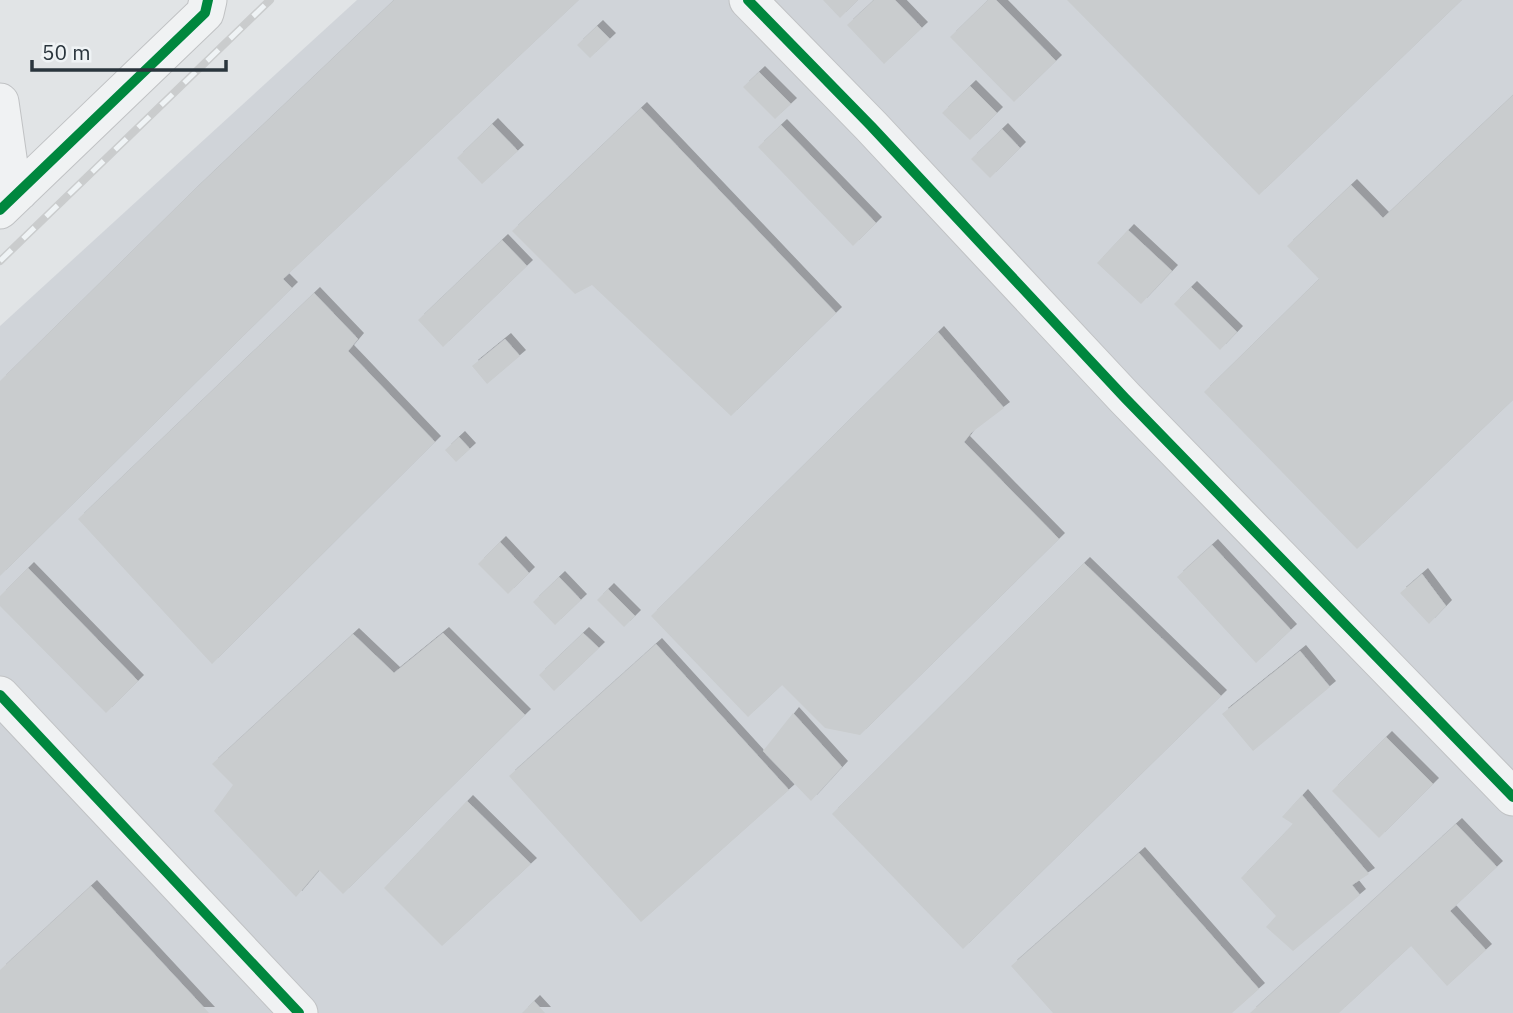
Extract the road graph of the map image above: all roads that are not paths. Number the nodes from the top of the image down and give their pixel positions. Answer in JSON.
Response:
{"nodes":[{"id":1,"x":208,"y":0,"type":"edge"},
{"id":2,"x":748,"y":0,"type":"edge"},
{"id":3,"x":0,"y":102,"type":"edge"},
{"id":4,"x":9,"y":201,"type":"edge"},
{"id":5,"x":0,"y":695,"type":"edge"},
{"id":6,"x":1513,"y":797,"type":"edge"},
{"id":7,"x":299,"y":1013,"type":"edge"}],
"edges":[{"from":1,"to":4,"type":"street"},
{"from":2,"to":6,"type":"street"},
{"from":3,"to":4,"type":"street"},
{"from":5,"to":7,"type":"street"}]}
